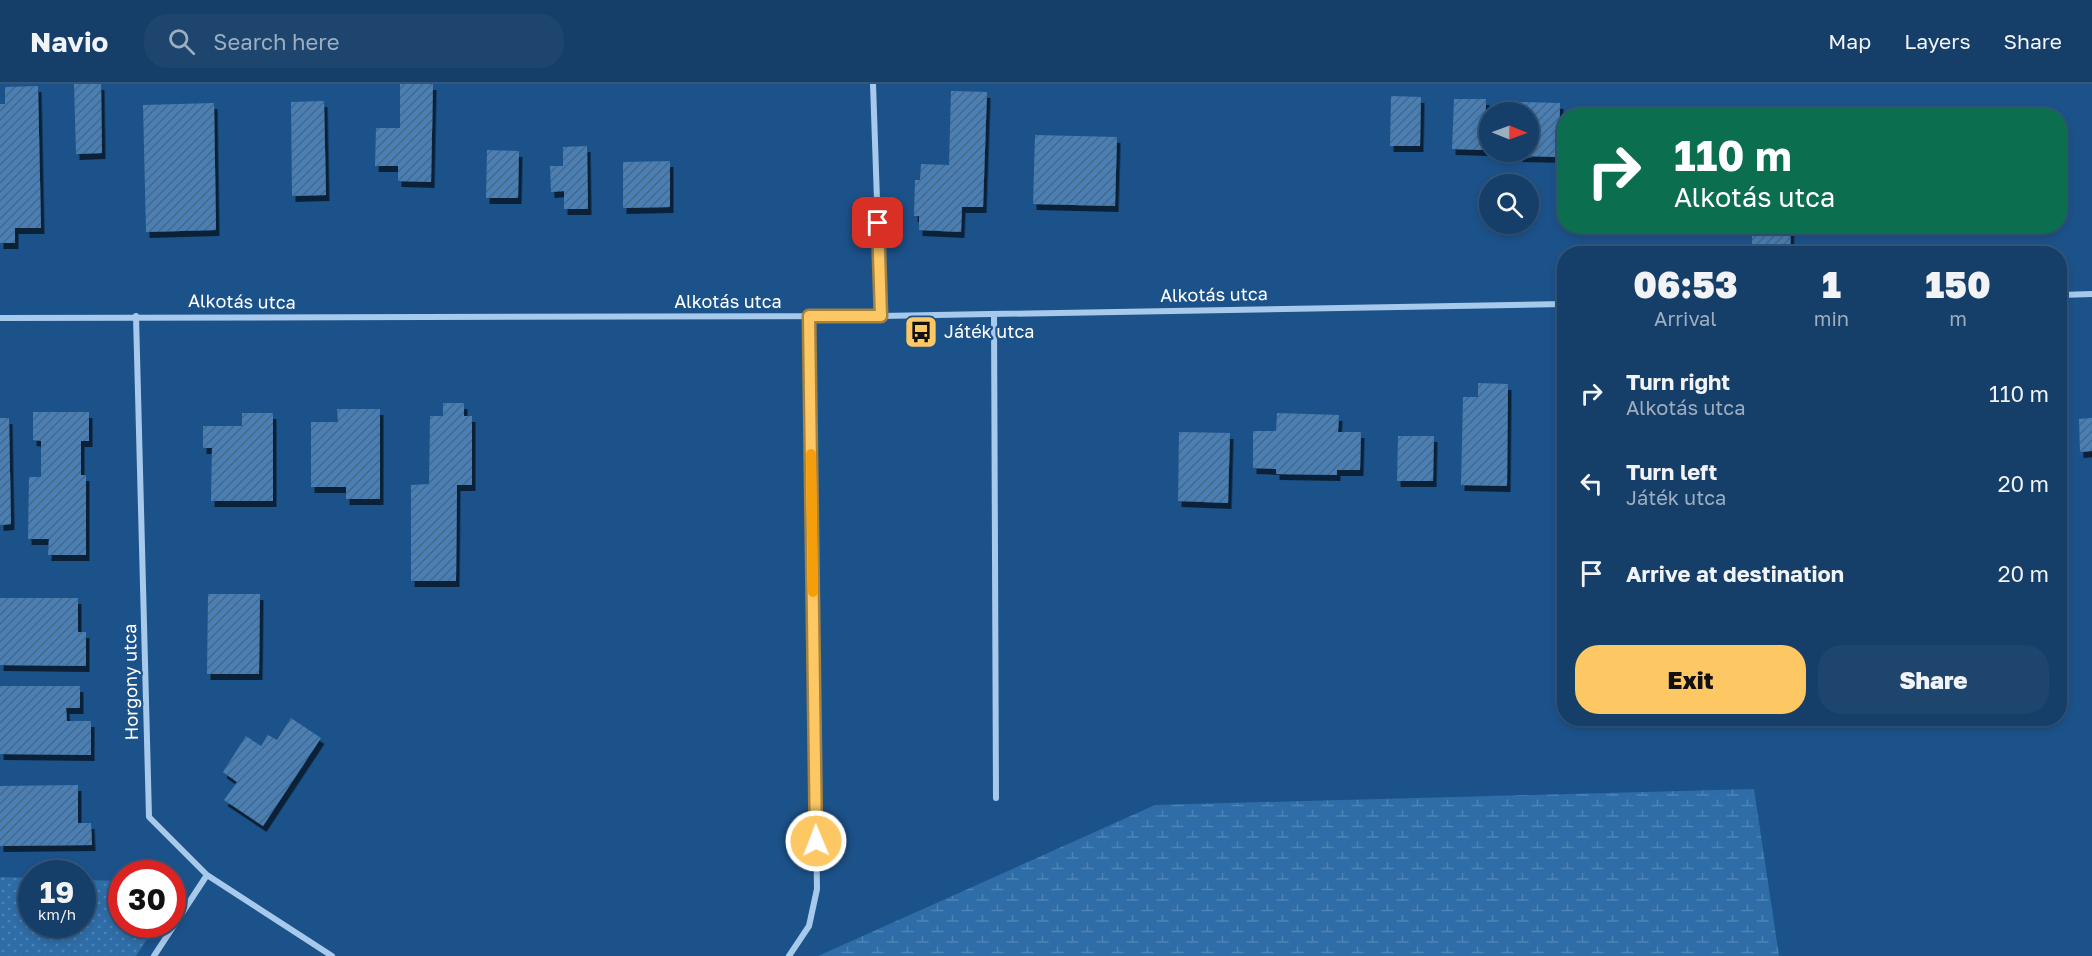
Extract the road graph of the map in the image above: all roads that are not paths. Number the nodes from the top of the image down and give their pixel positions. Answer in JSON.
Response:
{"nodes":[{"id":1,"x":873,"y":84,"type":"edge"},
{"id":2,"x":2092,"y":294,"type":"edge"},
{"id":3,"x":2067,"y":295,"type":"edge"},
{"id":4,"x":1557,"y":304,"type":"edge"},
{"id":5,"x":994,"y":314,"type":"junction"},
{"id":6,"x":136,"y":316,"type":"junction"},
{"id":7,"x":809,"y":316,"type":"junction"},
{"id":8,"x":881,"y":316,"type":"junction"},
{"id":9,"x":0,"y":318,"type":"edge"},
{"id":10,"x":996,"y":798,"type":"dead end"},
{"id":11,"x":207,"y":875,"type":"junction"},
{"id":12,"x":154,"y":956,"type":"edge"},
{"id":13,"x":332,"y":956,"type":"edge"},
{"id":14,"x":789,"y":956,"type":"edge"}],
"edges":[{"from":1,"to":8,"type":"street"},
{"from":2,"to":3,"type":"street"},
{"from":4,"to":5,"type":"street","name":"Alkotás utca"},
{"from":5,"to":8,"type":"street","name":"Alkotás utca"},
{"from":5,"to":10,"type":"street"},
{"from":6,"to":7,"type":"street","name":"Alkotás utca"},
{"from":6,"to":9,"type":"street","name":"Alkotás utca"},
{"from":6,"to":11,"type":"street","name":"Horgony utca"},
{"from":7,"to":8,"type":"street","name":"Alkotás utca"},
{"from":7,"to":14,"type":"street"},
{"from":11,"to":12,"type":"street"},
{"from":11,"to":13,"type":"street","name":"Horgony utca"}]}
